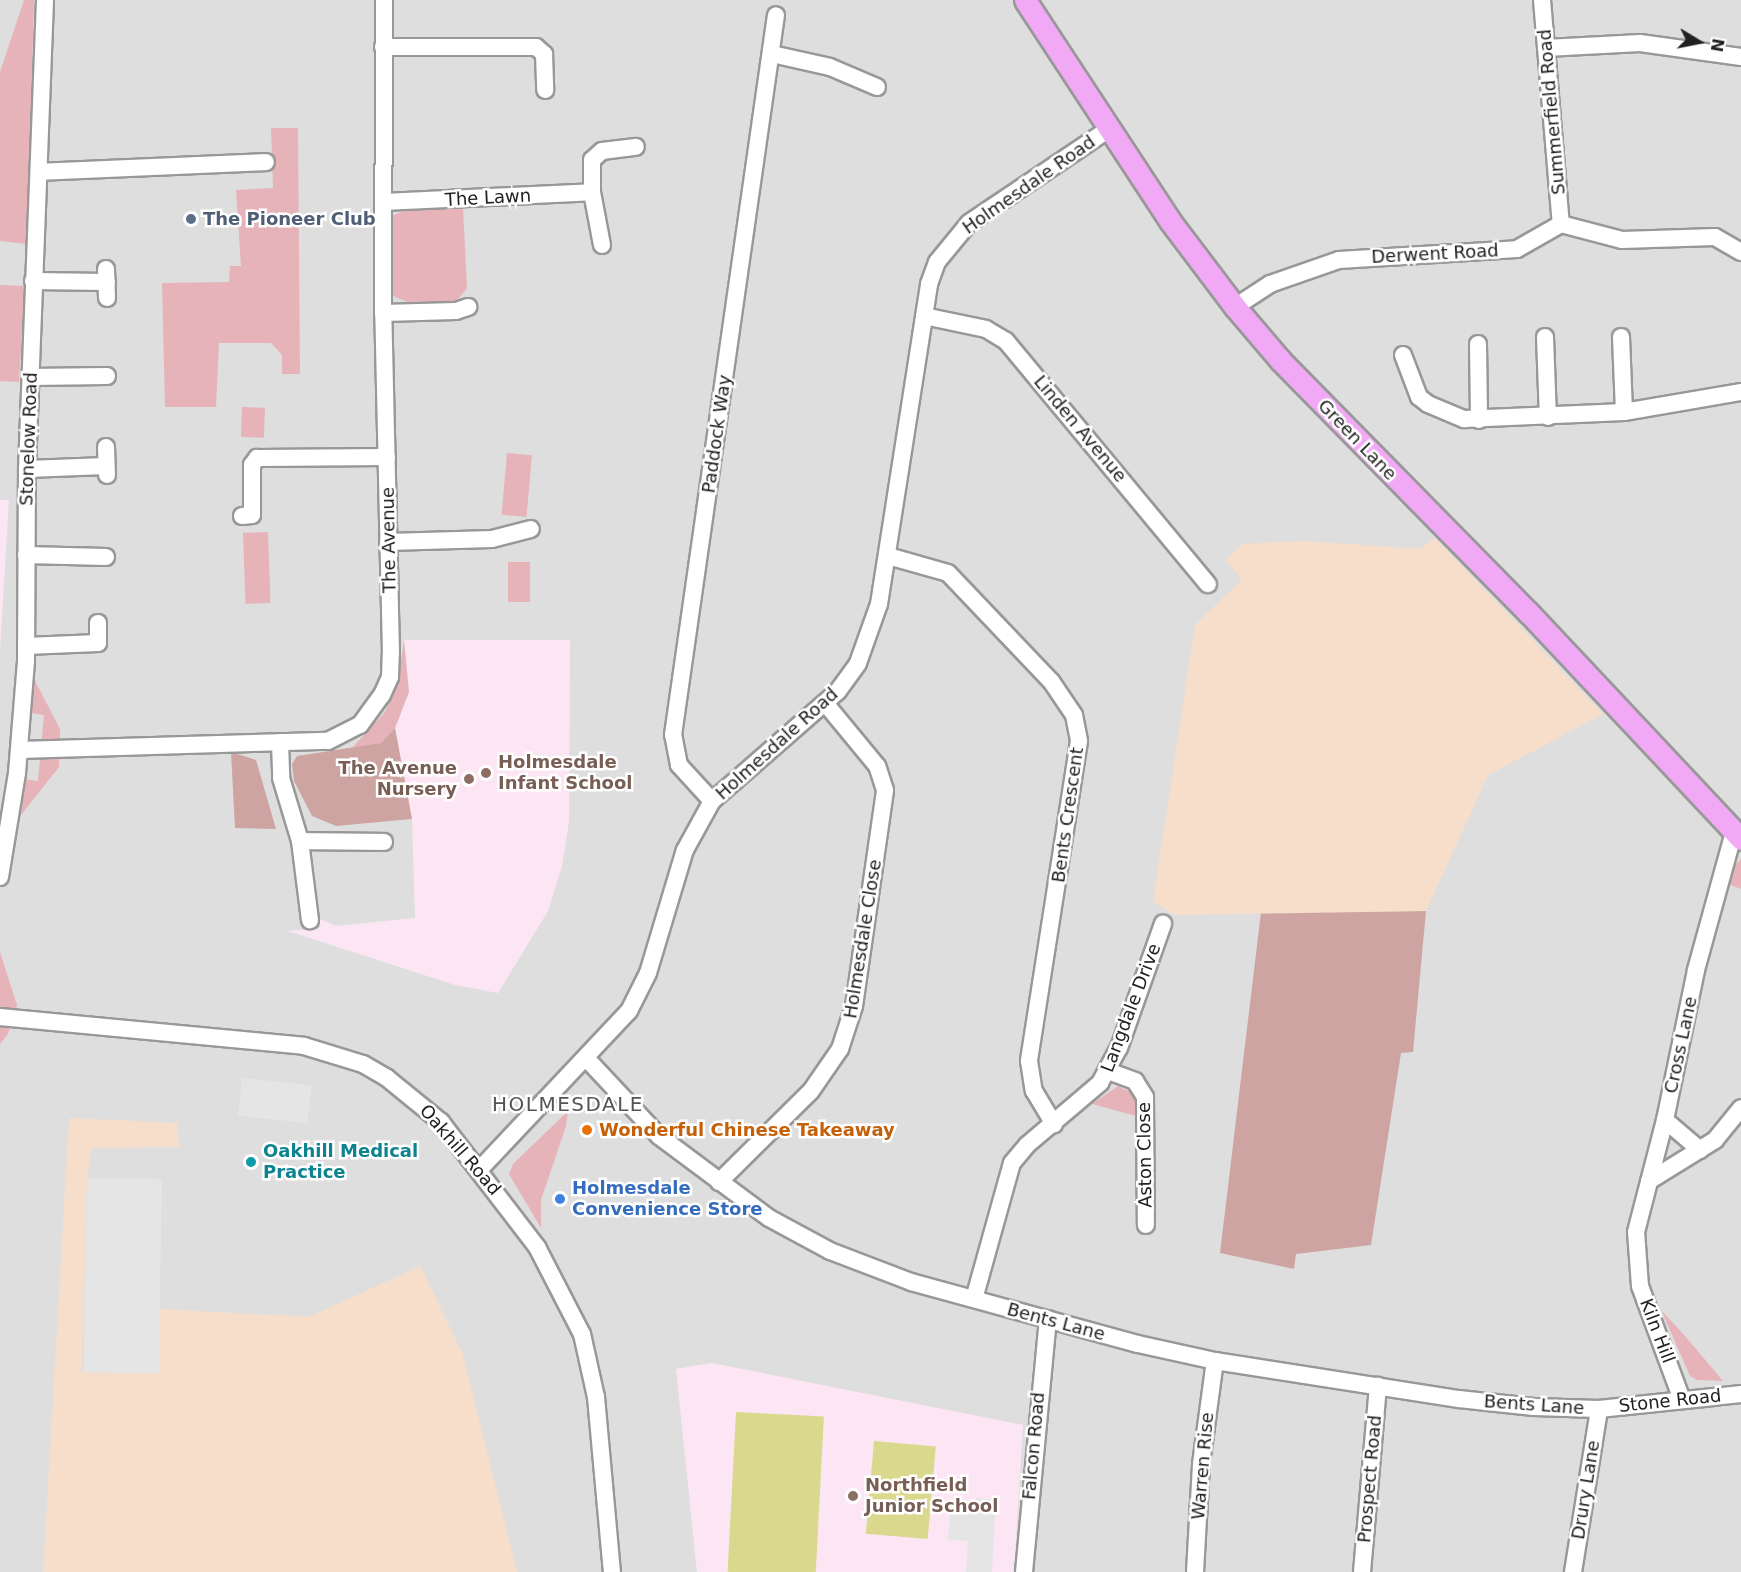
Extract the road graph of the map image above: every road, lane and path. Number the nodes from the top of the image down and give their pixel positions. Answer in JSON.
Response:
{"nodes":[{"id":1,"x":45,"y":0,"type":"edge"},
{"id":2,"x":384,"y":0,"type":"edge"},
{"id":3,"x":1024,"y":0,"type":"edge"},
{"id":4,"x":1542,"y":0,"type":"edge"},
{"id":5,"x":776,"y":15,"type":"dead end"},
{"id":6,"x":383,"y":47,"type":"junction"},
{"id":7,"x":1545,"y":48,"type":"junction"},
{"id":8,"x":772,"y":54,"type":"junction"},
{"id":9,"x":1741,"y":57,"type":"edge"},
{"id":10,"x":877,"y":87,"type":"dead end"},
{"id":11,"x":545,"y":90,"type":"dead end"},
{"id":12,"x":1110,"y":129,"type":"junction"},
{"id":13,"x":636,"y":147,"type":"dead end"},
{"id":14,"x":266,"y":162,"type":"dead end"},
{"id":15,"x":39,"y":172,"type":"junction"},
{"id":16,"x":592,"y":192,"type":"junction"},
{"id":17,"x":383,"y":202,"type":"junction"},
{"id":18,"x":1561,"y":224,"type":"junction"},
{"id":19,"x":602,"y":245,"type":"dead end"},
{"id":20,"x":1741,"y":252,"type":"edge"},
{"id":21,"x":33,"y":281,"type":"junction"},
{"id":22,"x":107,"y":283,"type":"dead end"},
{"id":23,"x":468,"y":307,"type":"dead end"},
{"id":24,"x":1235,"y":308,"type":"junction"},
{"id":25,"x":383,"y":313,"type":"junction"},
{"id":26,"x":924,"y":316,"type":"junction"},
{"id":27,"x":1545,"y":337,"type":"dead end"},
{"id":28,"x":1621,"y":337,"type":"dead end"},
{"id":29,"x":1478,"y":344,"type":"dead end"},
{"id":30,"x":1403,"y":356,"type":"dead end"},
{"id":31,"x":107,"y":375,"type":"dead end"},
{"id":32,"x":30,"y":377,"type":"junction"},
{"id":33,"x":1741,"y":393,"type":"edge"},
{"id":34,"x":1624,"y":412,"type":"junction"},
{"id":35,"x":1548,"y":417,"type":"junction"},
{"id":36,"x":1479,"y":420,"type":"junction"},
{"id":37,"x":106,"y":447,"type":"dead end"},
{"id":38,"x":387,"y":457,"type":"junction"},
{"id":39,"x":27,"y":469,"type":"junction"},
{"id":40,"x":242,"y":516,"type":"dead end"},
{"id":41,"x":531,"y":529,"type":"dead end"},
{"id":42,"x":388,"y":542,"type":"junction"},
{"id":43,"x":106,"y":554,"type":"dead end"},
{"id":44,"x":26,"y":555,"type":"junction"},
{"id":45,"x":888,"y":556,"type":"junction"},
{"id":46,"x":1208,"y":584,"type":"dead end"},
{"id":47,"x":98,"y":622,"type":"dead end"},
{"id":48,"x":26,"y":646,"type":"junction"},
{"id":49,"x":825,"y":703,"type":"junction"},
{"id":50,"x":280,"y":742,"type":"junction"},
{"id":51,"x":19,"y":750,"type":"junction"},
{"id":52,"x":712,"y":801,"type":"junction"},
{"id":53,"x":1738,"y":835,"type":"edge"},
{"id":54,"x":300,"y":841,"type":"junction"},
{"id":55,"x":384,"y":842,"type":"dead end"},
{"id":56,"x":0,"y":878,"type":"edge"},
{"id":57,"x":309,"y":920,"type":"dead end"},
{"id":58,"x":1163,"y":924,"type":"dead end"},
{"id":59,"x":0,"y":1017,"type":"edge"},
{"id":60,"x":586,"y":1058,"type":"junction"},
{"id":61,"x":1108,"y":1071,"type":"junction"},
{"id":62,"x":1741,"y":1108,"type":"edge"},
{"id":63,"x":1665,"y":1120,"type":"junction"},
{"id":64,"x":1054,"y":1124,"type":"junction"},
{"id":65,"x":1700,"y":1150,"type":"junction"},
{"id":66,"x":480,"y":1169,"type":"junction"},
{"id":67,"x":1649,"y":1181,"type":"junction"},
{"id":68,"x":719,"y":1182,"type":"junction"},
{"id":69,"x":1146,"y":1225,"type":"dead end"},
{"id":70,"x":1635,"y":1260,"type":"joint"},
{"id":71,"x":974,"y":1299,"type":"junction"},
{"id":72,"x":1048,"y":1319,"type":"junction"},
{"id":73,"x":1215,"y":1361,"type":"junction"},
{"id":74,"x":1378,"y":1386,"type":"junction"},
{"id":75,"x":1741,"y":1394,"type":"edge"},
{"id":76,"x":1682,"y":1401,"type":"junction"},
{"id":77,"x":1599,"y":1409,"type":"junction"},
{"id":78,"x":612,"y":1572,"type":"edge"},
{"id":79,"x":1024,"y":1572,"type":"edge"},
{"id":80,"x":1195,"y":1572,"type":"edge"},
{"id":81,"x":1362,"y":1572,"type":"edge"},
{"id":82,"x":1573,"y":1572,"type":"edge"}],
"edges":[{"from":1,"to":15,"type":"street","name":"Stonelow Road"},
{"from":2,"to":6,"type":"street","name":"The Avenue"},
{"from":3,"to":12,"type":"main road","name":"Green Lane"},
{"from":4,"to":7,"type":"street","name":"Summerfield Road"},
{"from":5,"to":8,"type":"street","name":"Paddock Way"},
{"from":6,"to":11,"type":"street"},
{"from":6,"to":17,"type":"street","name":"The Avenue"},
{"from":7,"to":9,"type":"street"},
{"from":7,"to":18,"type":"street","name":"Summerfield Road"},
{"from":8,"to":10,"type":"street"},
{"from":8,"to":52,"type":"street","name":"Paddock Way"},
{"from":12,"to":24,"type":"main road","name":"Green Lane"},
{"from":12,"to":26,"type":"street","name":"Holmesdale Road"},
{"from":13,"to":16,"type":"street"},
{"from":14,"to":15,"type":"street"},
{"from":15,"to":21,"type":"street","name":"Stonelow Road"},
{"from":16,"to":17,"type":"street","name":"The Lawn"},
{"from":16,"to":19,"type":"street"},
{"from":17,"to":25,"type":"street","name":"The Avenue"},
{"from":18,"to":20,"type":"street"},
{"from":18,"to":24,"type":"street","name":"Derwent Road"},
{"from":21,"to":22,"type":"street"},
{"from":21,"to":32,"type":"street","name":"Stonelow Road"},
{"from":23,"to":25,"type":"street"},
{"from":24,"to":53,"type":"main road","name":"Green Lane"},
{"from":25,"to":38,"type":"street","name":"The Avenue"},
{"from":26,"to":45,"type":"street","name":"Holmesdale Road"},
{"from":26,"to":46,"type":"street","name":"Linden Avenue"},
{"from":27,"to":35,"type":"street"},
{"from":28,"to":34,"type":"street"},
{"from":29,"to":36,"type":"street"},
{"from":30,"to":36,"type":"street"},
{"from":31,"to":32,"type":"street"},
{"from":32,"to":39,"type":"street","name":"Stonelow Road"},
{"from":33,"to":34,"type":"street"},
{"from":34,"to":35,"type":"street"},
{"from":35,"to":36,"type":"street"},
{"from":37,"to":39,"type":"street"},
{"from":38,"to":40,"type":"street"},
{"from":38,"to":42,"type":"street","name":"The Avenue"},
{"from":39,"to":44,"type":"street","name":"Stonelow Road"},
{"from":41,"to":42,"type":"street"},
{"from":42,"to":50,"type":"street","name":"The Avenue"},
{"from":43,"to":44,"type":"street"},
{"from":44,"to":48,"type":"street","name":"Stonelow Road"},
{"from":45,"to":49,"type":"street","name":"Holmesdale Road"},
{"from":45,"to":64,"type":"street","name":"Bents Crescent"},
{"from":47,"to":48,"type":"street"},
{"from":48,"to":51,"type":"street","name":"Stonelow Road"},
{"from":49,"to":52,"type":"street","name":"Holmesdale Road"},
{"from":49,"to":68,"type":"street","name":"Holmesdale Close"},
{"from":50,"to":51,"type":"street","name":"The Avenue"},
{"from":50,"to":54,"type":"street"},
{"from":51,"to":56,"type":"street","name":"Stonelow Road"},
{"from":52,"to":60,"type":"street","name":"Holmesdale Road"},
{"from":53,"to":63,"type":"street","name":"Cross Lane"},
{"from":54,"to":55,"type":"street"},
{"from":54,"to":57,"type":"street"},
{"from":58,"to":61,"type":"street","name":"Langdale Drive"},
{"from":59,"to":66,"type":"street","name":"Oakhill Road"},
{"from":60,"to":66,"type":"street","name":"Holmesdale Road"},
{"from":60,"to":68,"type":"street","name":"Bents Lane"},
{"from":61,"to":64,"type":"street","name":"Langdale Drive"},
{"from":61,"to":69,"type":"street","name":"Aston Close"},
{"from":62,"to":65,"type":"street"},
{"from":63,"to":65,"type":"street"},
{"from":63,"to":67,"type":"street","name":"Cross Lane"},
{"from":64,"to":71,"type":"street","name":"Langdale Drive"},
{"from":65,"to":67,"type":"street"},
{"from":66,"to":78,"type":"street","name":"Oakhill Road"},
{"from":67,"to":70,"type":"street","name":"Cross Lane"},
{"from":68,"to":71,"type":"street","name":"Bents Lane"},
{"from":70,"to":76,"type":"street","name":"Kiln Hill"},
{"from":71,"to":72,"type":"street","name":"Bents Lane"},
{"from":72,"to":73,"type":"street","name":"Bents Lane"},
{"from":72,"to":79,"type":"street","name":"Falcon Road"},
{"from":73,"to":74,"type":"street","name":"Bents Lane"},
{"from":73,"to":80,"type":"street","name":"Warren Rise"},
{"from":74,"to":77,"type":"street","name":"Bents Lane"},
{"from":74,"to":81,"type":"street","name":"Prospect Road"},
{"from":75,"to":76,"type":"street","name":"Stone Road"},
{"from":76,"to":77,"type":"street","name":"Stone Road"},
{"from":77,"to":82,"type":"street","name":"Drury Lane"}]}
